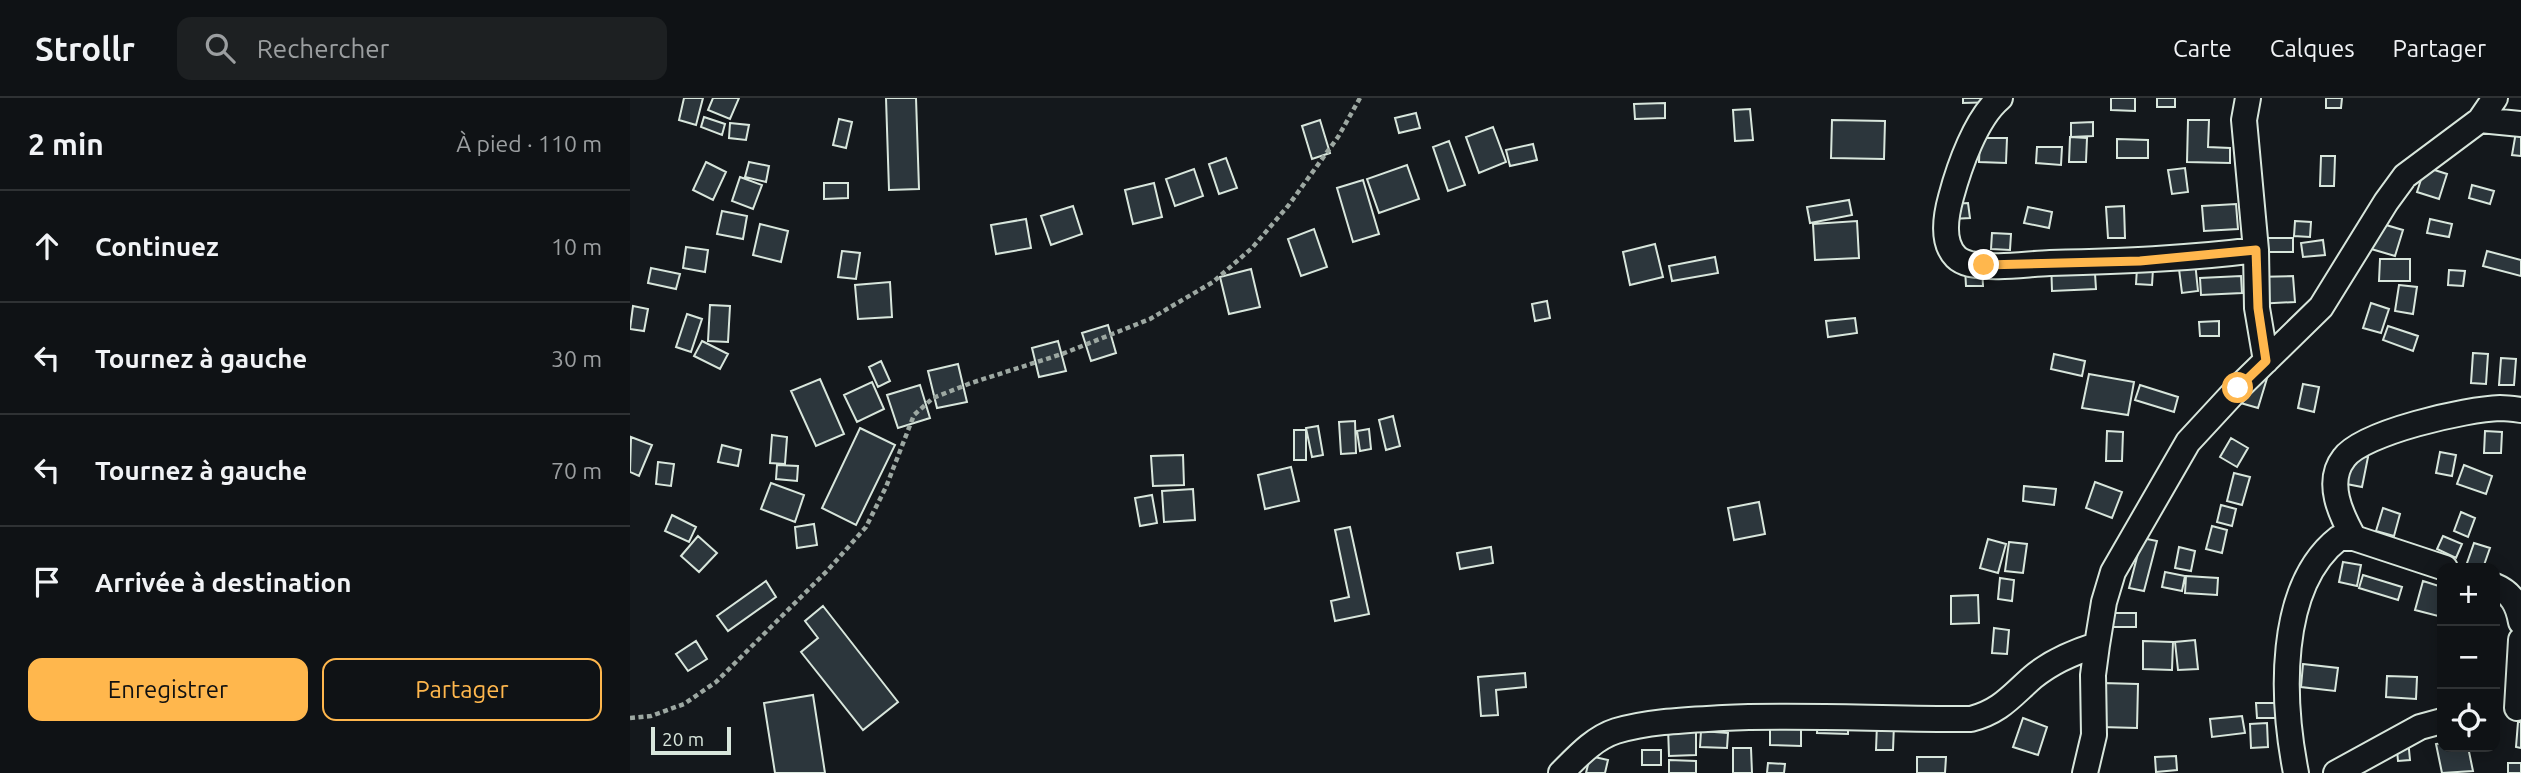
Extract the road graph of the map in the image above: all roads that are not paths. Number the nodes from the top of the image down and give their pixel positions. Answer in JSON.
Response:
{"nodes":[{"id":1,"x":2000,"y":98,"type":"edge"},
{"id":2,"x":2248,"y":98,"type":"edge"},
{"id":3,"x":2495,"y":98,"type":"edge"},
{"id":4,"x":2480,"y":120,"type":"junction"},
{"id":5,"x":2521,"y":124,"type":"edge"},
{"id":6,"x":2256,"y":250,"type":"junction"},
{"id":7,"x":2266,"y":361,"type":"junction"},
{"id":8,"x":2521,"y":410,"type":"edge"},
{"id":9,"x":2354,"y":538,"type":"junction"},
{"id":10,"x":2437,"y":565,"type":"edge"},
{"id":11,"x":2500,"y":588,"type":"edge"},
{"id":12,"x":2521,"y":622,"type":"edge"},
{"id":13,"x":2521,"y":639,"type":"edge"},
{"id":14,"x":2096,"y":645,"type":"junction"},
{"id":15,"x":2511,"y":709,"type":"edge"},
{"id":16,"x":2437,"y":722,"type":"edge"},
{"id":17,"x":1561,"y":773,"type":"edge"},
{"id":18,"x":2085,"y":773,"type":"edge"},
{"id":19,"x":2296,"y":773,"type":"edge"},
{"id":20,"x":2336,"y":773,"type":"edge"}],
"edges":[{"from":1,"to":6,"type":"street"},
{"from":2,"to":6,"type":"street"},
{"from":3,"to":4,"type":"street"},
{"from":4,"to":5,"type":"street"},
{"from":4,"to":7,"type":"street"},
{"from":6,"to":7,"type":"street"},
{"from":7,"to":14,"type":"street"},
{"from":8,"to":9,"type":"street"},
{"from":9,"to":10,"type":"street"},
{"from":9,"to":19,"type":"street"},
{"from":11,"to":12,"type":"street"},
{"from":13,"to":15,"type":"street"},
{"from":14,"to":17,"type":"street"},
{"from":14,"to":18,"type":"street"},
{"from":16,"to":20,"type":"street"}]}
